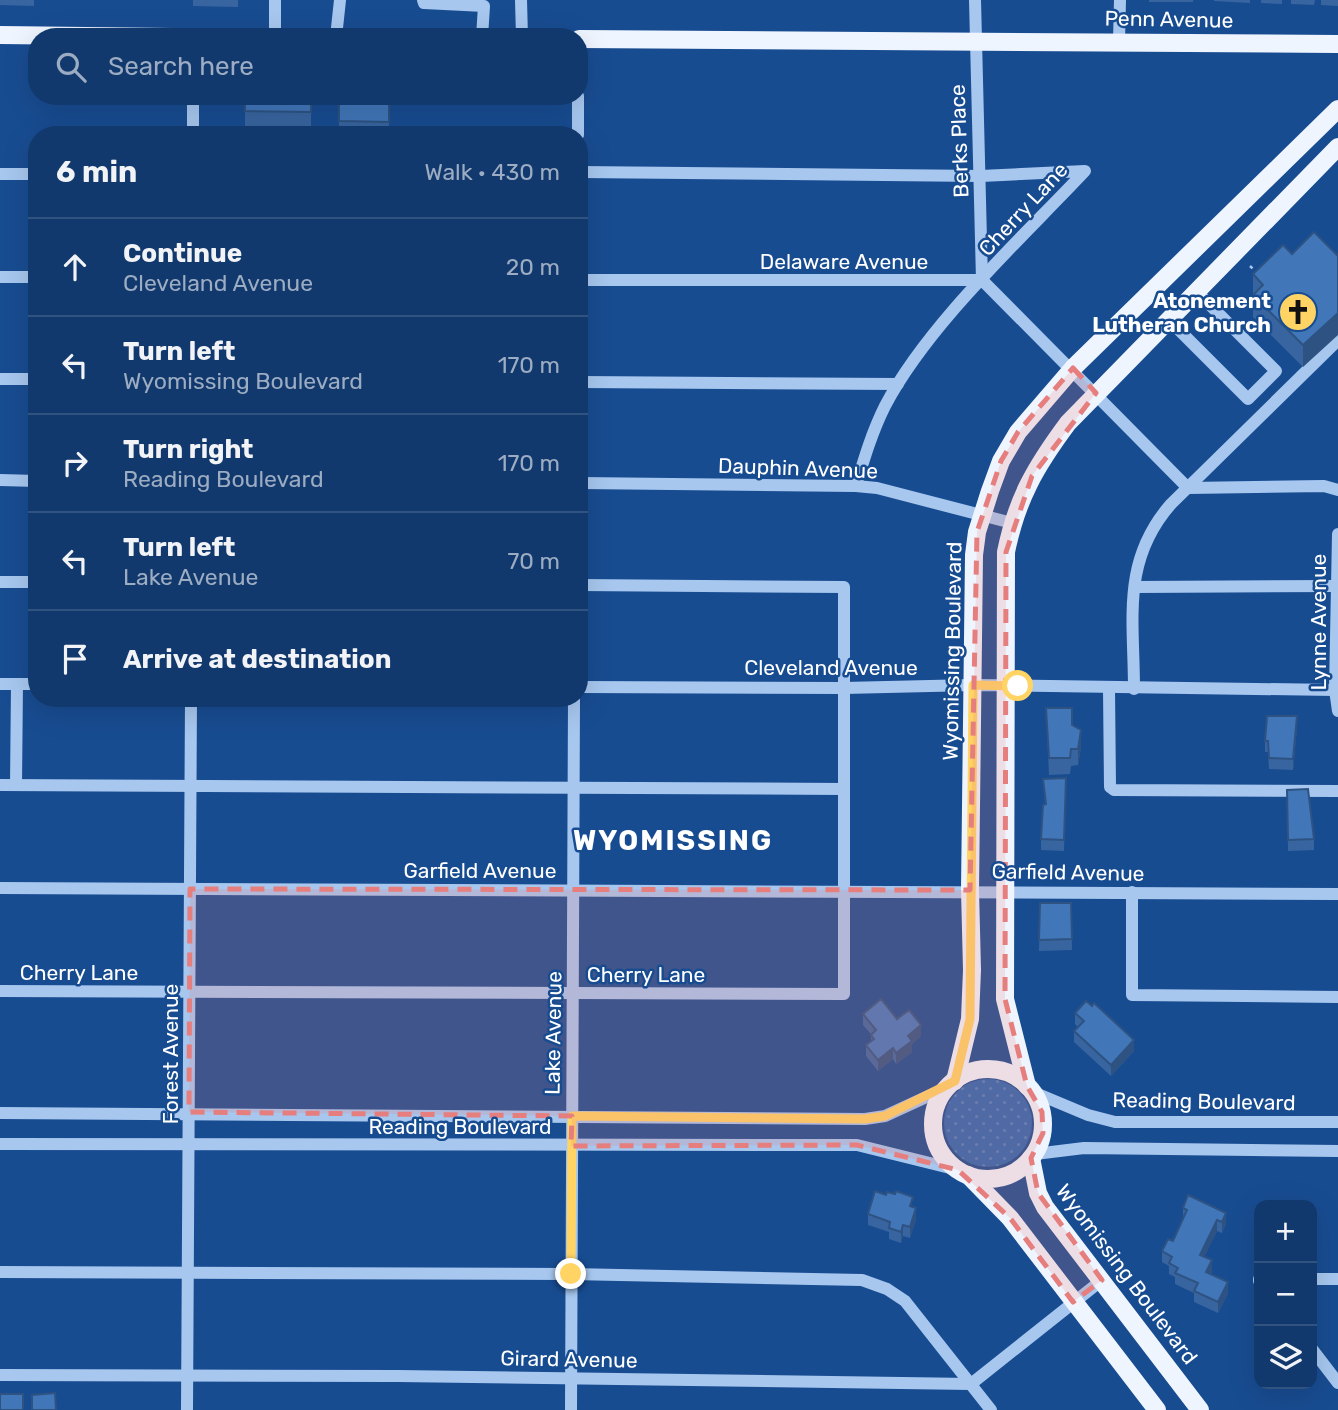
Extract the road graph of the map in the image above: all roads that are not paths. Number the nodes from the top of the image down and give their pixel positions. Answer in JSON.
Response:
{"nodes":[{"id":1,"x":275,"y":0,"type":"edge"},
{"id":2,"x":340,"y":0,"type":"edge"},
{"id":3,"x":423,"y":0,"type":"edge"},
{"id":4,"x":521,"y":0,"type":"edge"},
{"id":5,"x":975,"y":0,"type":"edge"},
{"id":6,"x":1120,"y":0,"type":"edge"},
{"id":7,"x":275,"y":28,"type":"edge"},
{"id":8,"x":337,"y":28,"type":"edge"},
{"id":9,"x":483,"y":28,"type":"edge"},
{"id":10,"x":522,"y":28,"type":"edge"},
{"id":11,"x":0,"y":35,"type":"edge"},
{"id":12,"x":28,"y":35,"type":"edge"},
{"id":13,"x":588,"y":39,"type":"edge"},
{"id":14,"x":974,"y":40,"type":"junction"},
{"id":15,"x":1119,"y":41,"type":"junction"},
{"id":16,"x":1338,"y":44,"type":"edge"},
{"id":17,"x":193,"y":105,"type":"edge"},
{"id":18,"x":578,"y":105,"type":"edge"},
{"id":19,"x":1338,"y":109,"type":"edge"},
{"id":20,"x":193,"y":126,"type":"edge"},
{"id":21,"x":578,"y":126,"type":"edge"},
{"id":22,"x":1338,"y":147,"type":"edge"},
{"id":23,"x":588,"y":172,"type":"edge"},
{"id":24,"x":0,"y":174,"type":"edge"},
{"id":25,"x":28,"y":174,"type":"edge"},
{"id":26,"x":981,"y":176,"type":"junction"},
{"id":27,"x":0,"y":277,"type":"edge"},
{"id":28,"x":28,"y":277,"type":"edge"},
{"id":29,"x":588,"y":280,"type":"edge"},
{"id":30,"x":982,"y":280,"type":"junction"},
{"id":31,"x":1197,"y":292,"type":"junction"},
{"id":32,"x":1169,"y":320,"type":"junction"},
{"id":33,"x":1338,"y":340,"type":"edge"},
{"id":34,"x":1073,"y":368,"type":"junction"},
{"id":35,"x":0,"y":379,"type":"edge"},
{"id":36,"x":28,"y":379,"type":"edge"},
{"id":37,"x":588,"y":382,"type":"edge"},
{"id":38,"x":898,"y":384,"type":"junction"},
{"id":39,"x":1096,"y":393,"type":"junction"},
{"id":40,"x":0,"y":480,"type":"edge"},
{"id":41,"x":28,"y":481,"type":"edge"},
{"id":42,"x":588,"y":483,"type":"edge"},
{"id":43,"x":856,"y":486,"type":"junction"},
{"id":44,"x":1188,"y":488,"type":"junction"},
{"id":45,"x":1338,"y":490,"type":"edge"},
{"id":46,"x":983,"y":515,"type":"junction"},
{"id":47,"x":1012,"y":523,"type":"junction"},
{"id":48,"x":1338,"y":534,"type":"edge"},
{"id":49,"x":0,"y":582,"type":"edge"},
{"id":50,"x":28,"y":582,"type":"edge"},
{"id":51,"x":588,"y":585,"type":"edge"},
{"id":52,"x":1336,"y":586,"type":"edge"},
{"id":53,"x":1135,"y":587,"type":"junction"},
{"id":54,"x":0,"y":684,"type":"edge"},
{"id":55,"x":17,"y":684,"type":"junction"},
{"id":56,"x":28,"y":684,"type":"edge"},
{"id":57,"x":973,"y":685,"type":"junction"},
{"id":58,"x":1006,"y":685,"type":"junction"},
{"id":59,"x":588,"y":687,"type":"edge"},
{"id":60,"x":844,"y":688,"type":"junction"},
{"id":61,"x":1109,"y":689,"type":"junction"},
{"id":62,"x":1134,"y":689,"type":"junction"},
{"id":63,"x":1335,"y":690,"type":"junction"},
{"id":64,"x":191,"y":707,"type":"edge"},
{"id":65,"x":574,"y":707,"type":"edge"},
{"id":66,"x":1338,"y":710,"type":"edge"},
{"id":67,"x":0,"y":785,"type":"edge"},
{"id":68,"x":16,"y":785,"type":"junction"},
{"id":69,"x":190,"y":786,"type":"junction"},
{"id":70,"x":573,"y":788,"type":"junction"},
{"id":71,"x":844,"y":789,"type":"junction"},
{"id":72,"x":1338,"y":791,"type":"edge"},
{"id":73,"x":0,"y":888,"type":"edge"},
{"id":74,"x":190,"y":889,"type":"junction"},
{"id":75,"x":574,"y":889,"type":"junction"},
{"id":76,"x":844,"y":890,"type":"junction"},
{"id":77,"x":970,"y":890,"type":"junction"},
{"id":78,"x":1007,"y":891,"type":"junction"},
{"id":79,"x":1132,"y":892,"type":"junction"},
{"id":80,"x":1338,"y":894,"type":"edge"},
{"id":81,"x":0,"y":991,"type":"edge"},
{"id":82,"x":189,"y":992,"type":"junction"},
{"id":83,"x":573,"y":993,"type":"junction"},
{"id":84,"x":1338,"y":997,"type":"edge"},
{"id":85,"x":951,"y":1084,"type":"junction"},
{"id":86,"x":1030,"y":1089,"type":"junction"},
{"id":87,"x":189,"y":1112,"type":"junction"},
{"id":88,"x":0,"y":1113,"type":"edge"},
{"id":89,"x":572,"y":1116,"type":"junction"},
{"id":90,"x":1338,"y":1122,"type":"edge"},
{"id":91,"x":0,"y":1143,"type":"edge"},
{"id":92,"x":189,"y":1144,"type":"junction"},
{"id":93,"x":571,"y":1146,"type":"junction"},
{"id":94,"x":1338,"y":1151,"type":"edge"},
{"id":95,"x":1033,"y":1156,"type":"junction"},
{"id":96,"x":963,"y":1172,"type":"junction"},
{"id":97,"x":0,"y":1272,"type":"edge"},
{"id":98,"x":188,"y":1273,"type":"junction"},
{"id":99,"x":571,"y":1274,"type":"junction"},
{"id":100,"x":1317,"y":1279,"type":"edge"},
{"id":101,"x":1338,"y":1279,"type":"edge"},
{"id":102,"x":1102,"y":1280,"type":"junction"},
{"id":103,"x":1073,"y":1302,"type":"junction"},
{"id":104,"x":1317,"y":1356,"type":"edge"},
{"id":105,"x":0,"y":1375,"type":"edge"},
{"id":106,"x":188,"y":1376,"type":"junction"},
{"id":107,"x":572,"y":1378,"type":"junction"},
{"id":108,"x":1338,"y":1383,"type":"edge"},
{"id":109,"x":971,"y":1384,"type":"junction"},
{"id":110,"x":187,"y":1410,"type":"edge"},
{"id":111,"x":571,"y":1410,"type":"edge"},
{"id":112,"x":991,"y":1410,"type":"edge"},
{"id":113,"x":1157,"y":1410,"type":"edge"},
{"id":114,"x":1200,"y":1410,"type":"edge"}],
"edges":[{"from":1,"to":7,"type":"street"},
{"from":2,"to":8,"type":"street"},
{"from":3,"to":9,"type":"street"},
{"from":4,"to":10,"type":"street"},
{"from":5,"to":14,"type":"street","name":"Berks Place"},
{"from":6,"to":15,"type":"street"},
{"from":11,"to":12,"type":"main road"},
{"from":13,"to":14,"type":"main road","name":"Penn Avenue"},
{"from":14,"to":15,"type":"main road","name":"Penn Avenue"},
{"from":14,"to":26,"type":"street","name":"Berks Place"},
{"from":15,"to":16,"type":"main road","name":"Penn Avenue"},
{"from":17,"to":20,"type":"street"},
{"from":18,"to":21,"type":"street"},
{"from":19,"to":34,"type":"main road","name":"Wyomissing Boulevard"},
{"from":22,"to":31,"type":"main road"},
{"from":23,"to":26,"type":"street","name":"Cherry Lane"},
{"from":24,"to":25,"type":"street"},
{"from":26,"to":30,"type":"street","name":"Berks Place"},
{"from":26,"to":30,"type":"street","name":"Cherry Lane"},
{"from":27,"to":28,"type":"street"},
{"from":29,"to":30,"type":"street","name":"Delaware Avenue"},
{"from":30,"to":34,"type":"street"},
{"from":30,"to":38,"type":"street","name":"Cherry Lane"},
{"from":31,"to":32,"type":"main road"},
{"from":31,"to":32,"type":"street"},
{"from":32,"to":39,"type":"main road"},
{"from":33,"to":44,"type":"street"},
{"from":34,"to":39,"type":"street"},
{"from":34,"to":46,"type":"main road","name":"Wyomissing Boulevard"},
{"from":35,"to":36,"type":"street"},
{"from":37,"to":38,"type":"street"},
{"from":38,"to":43,"type":"street","name":"Cherry Lane"},
{"from":39,"to":44,"type":"street"},
{"from":39,"to":47,"type":"main road"},
{"from":40,"to":41,"type":"street"},
{"from":42,"to":43,"type":"street","name":"Dauphin Avenue"},
{"from":43,"to":46,"type":"street","name":"Dauphin Avenue"},
{"from":44,"to":45,"type":"street"},
{"from":44,"to":53,"type":"street"},
{"from":46,"to":47,"type":"street","name":"Dauphin Avenue"},
{"from":46,"to":57,"type":"main road","name":"Wyomissing Boulevard"},
{"from":47,"to":58,"type":"main road"},
{"from":48,"to":52,"type":"street","name":"Lynne Avenue"},
{"from":49,"to":50,"type":"street"},
{"from":51,"to":60,"type":"street","name":"Cherry Lane"},
{"from":52,"to":53,"type":"street"},
{"from":52,"to":63,"type":"street","name":"Lynne Avenue"},
{"from":53,"to":62,"type":"street"},
{"from":54,"to":55,"type":"street"},
{"from":55,"to":56,"type":"street"},
{"from":55,"to":68,"type":"street"},
{"from":57,"to":58,"type":"street","name":"Cleveland Avenue"},
{"from":57,"to":60,"type":"street","name":"Cleveland Avenue"},
{"from":57,"to":77,"type":"main road","name":"Wyomissing Boulevard"},
{"from":58,"to":61,"type":"street","name":"Cleveland Avenue"},
{"from":58,"to":78,"type":"main road"},
{"from":59,"to":60,"type":"street","name":"Cleveland Avenue"},
{"from":60,"to":71,"type":"street","name":"Cherry Lane"},
{"from":61,"to":62,"type":"street","name":"Cleveland Avenue"},
{"from":61,"to":72,"type":"street"},
{"from":62,"to":63,"type":"street","name":"Cleveland Avenue"},
{"from":63,"to":66,"type":"street","name":"Lynne Avenue"},
{"from":64,"to":69,"type":"street","name":"Forest Avenue"},
{"from":65,"to":70,"type":"street","name":"Lake Avenue"},
{"from":67,"to":68,"type":"street"},
{"from":68,"to":69,"type":"street"},
{"from":69,"to":70,"type":"street"},
{"from":69,"to":74,"type":"street","name":"Forest Avenue"},
{"from":70,"to":71,"type":"street"},
{"from":70,"to":75,"type":"street","name":"Lake Avenue"},
{"from":71,"to":76,"type":"street","name":"Cherry Lane"},
{"from":73,"to":74,"type":"street","name":"Garfield Avenue"},
{"from":74,"to":75,"type":"street","name":"Garfield Avenue"},
{"from":74,"to":82,"type":"street","name":"Forest Avenue"},
{"from":75,"to":76,"type":"street","name":"Garfield Avenue"},
{"from":75,"to":83,"type":"street","name":"Lake Avenue"},
{"from":76,"to":77,"type":"street","name":"Garfield Avenue"},
{"from":76,"to":83,"type":"street","name":"Cherry Lane"},
{"from":77,"to":78,"type":"street","name":"Garfield Avenue"},
{"from":77,"to":85,"type":"main road","name":"Wyomissing Boulevard"},
{"from":78,"to":79,"type":"street","name":"Garfield Avenue"},
{"from":78,"to":86,"type":"main road"},
{"from":79,"to":80,"type":"street","name":"Garfield Avenue"},
{"from":79,"to":84,"type":"street"},
{"from":81,"to":82,"type":"street","name":"Cherry Lane"},
{"from":82,"to":83,"type":"street","name":"Cherry Lane"},
{"from":82,"to":87,"type":"street","name":"Forest Avenue"},
{"from":83,"to":89,"type":"street","name":"Lake Avenue"},
{"from":85,"to":86,"type":"main road"},
{"from":85,"to":89,"type":"street","name":"Reading Boulevard"},
{"from":85,"to":96,"type":"main road"},
{"from":86,"to":90,"type":"street","name":"Reading Boulevard"},
{"from":86,"to":95,"type":"main road"},
{"from":87,"to":88,"type":"street","name":"Reading Boulevard"},
{"from":87,"to":89,"type":"street","name":"Reading Boulevard"},
{"from":87,"to":92,"type":"street","name":"Forest Avenue"},
{"from":89,"to":93,"type":"street","name":"Lake Avenue"},
{"from":91,"to":92,"type":"street","name":"Reading Boulevard"},
{"from":92,"to":93,"type":"street","name":"Reading Boulevard"},
{"from":92,"to":98,"type":"street","name":"Forest Avenue"},
{"from":93,"to":96,"type":"street","name":"Reading Boulevard"},
{"from":93,"to":99,"type":"street","name":"Lake Avenue"},
{"from":94,"to":95,"type":"street"},
{"from":95,"to":96,"type":"main road"},
{"from":95,"to":102,"type":"main road","name":"Wyomissing Boulevard"},
{"from":96,"to":103,"type":"main road"},
{"from":97,"to":98,"type":"street"},
{"from":98,"to":99,"type":"street"},
{"from":98,"to":106,"type":"street","name":"Forest Avenue"},
{"from":99,"to":107,"type":"street","name":"Lake Avenue"},
{"from":99,"to":109,"type":"street"},
{"from":100,"to":101,"type":"street"},
{"from":102,"to":103,"type":"street"},
{"from":102,"to":114,"type":"main road","name":"Wyomissing Boulevard"},
{"from":103,"to":109,"type":"street"},
{"from":103,"to":113,"type":"main road"},
{"from":104,"to":108,"type":"street"},
{"from":105,"to":106,"type":"street","name":"Girard Avenue"},
{"from":106,"to":107,"type":"street","name":"Girard Avenue"},
{"from":106,"to":110,"type":"street","name":"Forest Avenue"},
{"from":107,"to":109,"type":"street","name":"Girard Avenue"},
{"from":107,"to":111,"type":"street","name":"Lake Avenue"},
{"from":109,"to":112,"type":"street"}]}
